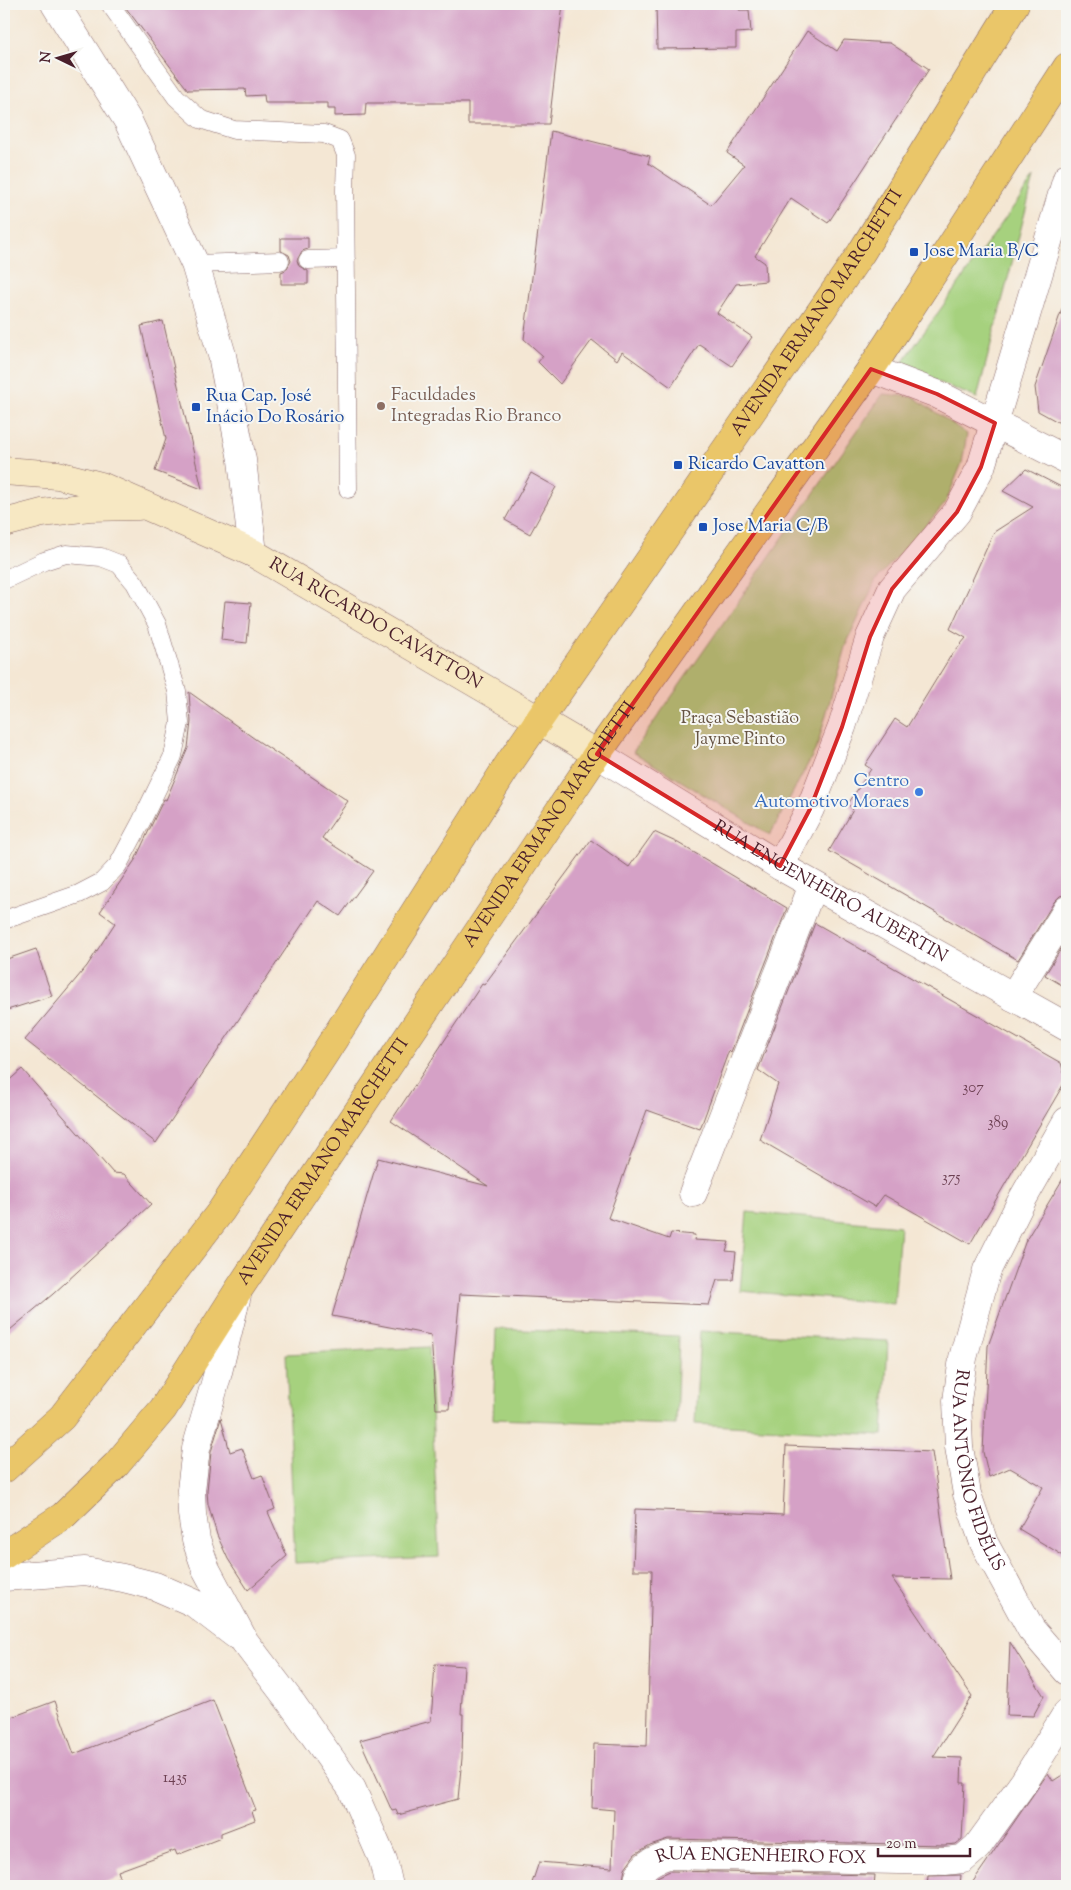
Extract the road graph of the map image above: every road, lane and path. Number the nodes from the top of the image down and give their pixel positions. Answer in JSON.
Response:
{"nodes":[{"id":1,"x":55,"y":4,"type":"edge"},
{"id":2,"x":110,"y":4,"type":"edge"},
{"id":3,"x":1014,"y":4,"type":"edge"},
{"id":4,"x":1067,"y":67,"type":"edge"},
{"id":5,"x":1067,"y":178,"type":"edge"},
{"id":6,"x":346,"y":259,"type":"junction"},
{"id":7,"x":308,"y":260,"type":"dead end"},
{"id":8,"x":280,"y":261,"type":"dead end"},
{"id":9,"x":195,"y":264,"type":"junction"},
{"id":10,"x":871,"y":369,"type":"junction"},
{"id":11,"x":995,"y":424,"type":"junction"},
{"id":12,"x":1067,"y":460,"type":"edge"},
{"id":13,"x":4,"y":471,"type":"edge"},
{"id":14,"x":348,"y":489,"type":"dead end"},
{"id":15,"x":149,"y":506,"type":"junction"},
{"id":16,"x":4,"y":523,"type":"edge"},
{"id":17,"x":254,"y":553,"type":"junction"},
{"id":18,"x":4,"y":580,"type":"edge"},
{"id":19,"x":539,"y":719,"type":"junction"},
{"id":20,"x":597,"y":754,"type":"junction"},
{"id":21,"x":780,"y":866,"type":"junction"},
{"id":22,"x":813,"y":884,"type":"junction"},
{"id":23,"x":1067,"y":910,"type":"edge"},
{"id":24,"x":4,"y":920,"type":"edge"},
{"id":25,"x":1013,"y":997,"type":"junction"},
{"id":26,"x":1067,"y":1027,"type":"edge"},
{"id":27,"x":1067,"y":1120,"type":"edge"},
{"id":28,"x":693,"y":1193,"type":"dead end"},
{"id":29,"x":239,"y":1290,"type":"junction"},
{"id":30,"x":4,"y":1469,"type":"edge"},
{"id":31,"x":4,"y":1555,"type":"edge"},
{"id":32,"x":4,"y":1578,"type":"edge"},
{"id":33,"x":245,"y":1642,"type":"junction"},
{"id":34,"x":1067,"y":1671,"type":"edge"},
{"id":35,"x":1067,"y":1713,"type":"edge"},
{"id":36,"x":388,"y":1886,"type":"edge"},
{"id":37,"x":637,"y":1886,"type":"edge"}],
"edges":[{"from":1,"to":9,"type":"street"},
{"from":2,"to":6,"type":"lane"},
{"from":3,"to":19,"type":"main road","name":"AVENIDA ERMANO MARCHETTI"},
{"from":4,"to":10,"type":"main road","name":"AVENIDA ERMANO MARCHETTI"},
{"from":5,"to":11,"type":"street"},
{"from":6,"to":7,"type":"lane"},
{"from":6,"to":14,"type":"lane"},
{"from":8,"to":9,"type":"lane"},
{"from":9,"to":17,"type":"street"},
{"from":10,"to":11,"type":"street"},
{"from":10,"to":20,"type":"main road","name":"AVENIDA ERMANO MARCHETTI"},
{"from":11,"to":12,"type":"street"},
{"from":11,"to":21,"type":"street"},
{"from":13,"to":15,"type":"street","name":"RUA RICARDO CAVATTON"},
{"from":15,"to":16,"type":"street","name":"RUA RICARDO CAVATTON"},
{"from":15,"to":17,"type":"street","name":"RUA RICARDO CAVATTON"},
{"from":17,"to":19,"type":"street","name":"RUA RICARDO CAVATTON"},
{"from":18,"to":24,"type":"lane"},
{"from":19,"to":20,"type":"street","name":"RUA RICARDO CAVATTON"},
{"from":19,"to":30,"type":"main road","name":"AVENIDA ERMANO MARCHETTI"},
{"from":20,"to":21,"type":"street","name":"RUA ENGENHEIRO AUBERTIN"},
{"from":20,"to":29,"type":"main road","name":"AVENIDA ERMANO MARCHETTI"},
{"from":21,"to":22,"type":"street","name":"RUA ENGENHEIRO AUBERTIN"},
{"from":22,"to":25,"type":"street","name":"RUA ENGENHEIRO AUBERTIN"},
{"from":22,"to":28,"type":"street"},
{"from":23,"to":25,"type":"street"},
{"from":25,"to":26,"type":"street","name":"RUA ENGENHEIRO AUBERTIN"},
{"from":27,"to":34,"type":"street","name":"RUA ANTÔNIO FIDÉLIS"},
{"from":29,"to":31,"type":"main road","name":"AVENIDA ERMANO MARCHETTI"},
{"from":29,"to":33,"type":"street"},
{"from":32,"to":33,"type":"street"},
{"from":33,"to":36,"type":"street"},
{"from":35,"to":37,"type":"street","name":"RUA ENGENHEIRO FOX"}]}
